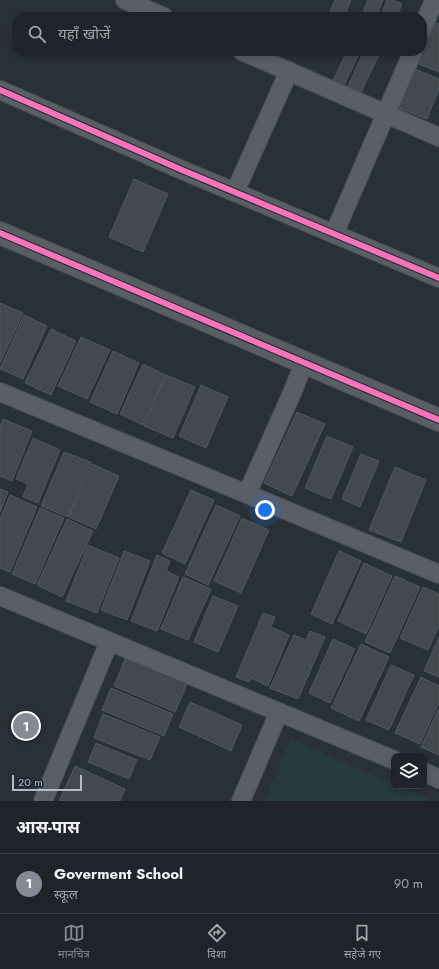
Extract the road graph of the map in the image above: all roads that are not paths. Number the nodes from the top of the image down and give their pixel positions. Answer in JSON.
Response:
{"nodes":[{"id":1,"x":125,"y":0,"type":"edge"},
{"id":2,"x":433,"y":3,"type":"edge"},
{"id":3,"x":153,"y":12,"type":"edge"},
{"id":4,"x":427,"y":17,"type":"edge"},
{"id":5,"x":254,"y":56,"type":"edge"},
{"id":6,"x":411,"y":56,"type":"edge"},
{"id":7,"x":289,"y":71,"type":"junction"},
{"id":8,"x":0,"y":90,"type":"edge"},
{"id":9,"x":386,"y":113,"type":"junction"},
{"id":10,"x":439,"y":137,"type":"edge"},
{"id":11,"x":235,"y":192,"type":"junction"},
{"id":12,"x":0,"y":234,"type":"edge"},
{"id":13,"x":334,"y":234,"type":"junction"},
{"id":14,"x":439,"y":277,"type":"edge"},
{"id":15,"x":304,"y":364,"type":"junction"},
{"id":16,"x":0,"y":392,"type":"edge"},
{"id":17,"x":439,"y":420,"type":"edge"},
{"id":18,"x":247,"y":494,"type":"junction"},
{"id":19,"x":439,"y":574,"type":"edge"},
{"id":20,"x":0,"y":596,"type":"edge"},
{"id":21,"x":109,"y":642,"type":"junction"},
{"id":22,"x":279,"y":712,"type":"junction"},
{"id":23,"x":391,"y":759,"type":"edge"},
{"id":24,"x":427,"y":773,"type":"edge"},
{"id":25,"x":439,"y":779,"type":"edge"},
{"id":26,"x":43,"y":801,"type":"edge"},
{"id":27,"x":241,"y":801,"type":"edge"}],
"edges":[{"from":1,"to":3,"type":"street"},
{"from":2,"to":4,"type":"street"},
{"from":5,"to":7,"type":"street"},
{"from":6,"to":9,"type":"street"},
{"from":7,"to":9,"type":"street"},
{"from":7,"to":11,"type":"street"},
{"from":8,"to":11,"type":"street"},
{"from":9,"to":10,"type":"street"},
{"from":9,"to":13,"type":"street"},
{"from":11,"to":13,"type":"street"},
{"from":12,"to":15,"type":"street"},
{"from":13,"to":14,"type":"street"},
{"from":15,"to":17,"type":"street"},
{"from":15,"to":18,"type":"street"},
{"from":16,"to":18,"type":"street"},
{"from":18,"to":19,"type":"street"},
{"from":20,"to":21,"type":"street"},
{"from":21,"to":22,"type":"street"},
{"from":21,"to":26,"type":"street"},
{"from":22,"to":23,"type":"street"},
{"from":22,"to":27,"type":"street"},
{"from":24,"to":25,"type":"street"}]}
